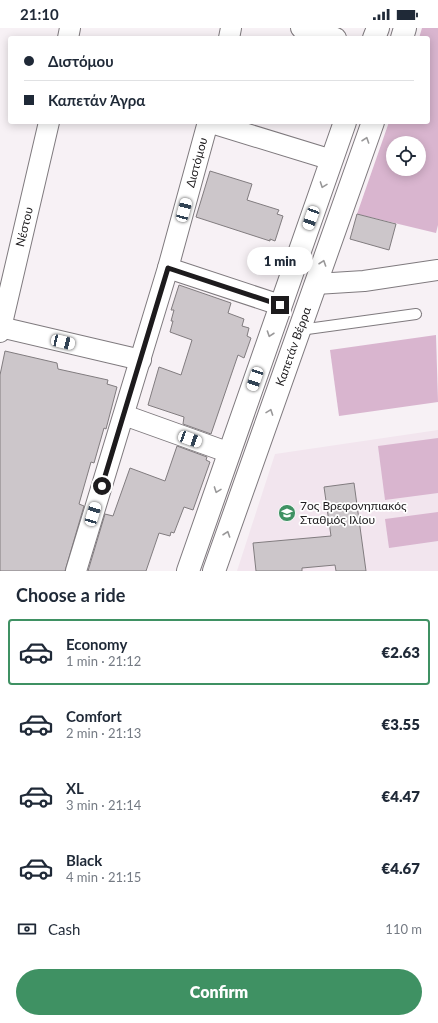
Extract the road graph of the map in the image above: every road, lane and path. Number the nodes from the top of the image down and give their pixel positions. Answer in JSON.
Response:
{"nodes":[{"id":1,"x":301,"y":28,"type":"edge"},
{"id":2,"x":329,"y":36,"type":"edge"},
{"id":3,"x":48,"y":124,"type":"edge"},
{"id":4,"x":207,"y":124,"type":"edge"},
{"id":5,"x":215,"y":124,"type":"edge"},
{"id":6,"x":344,"y":124,"type":"edge"},
{"id":7,"x":371,"y":124,"type":"edge"},
{"id":8,"x":332,"y":160,"type":"junction"},
{"id":9,"x":168,"y":268,"type":"junction"},
{"id":10,"x":438,"y":270,"type":"edge"},
{"id":11,"x":316,"y":284,"type":"junction"},
{"id":12,"x":280,"y":305,"type":"junction"},
{"id":13,"x":416,"y":314,"type":"dead end"},
{"id":14,"x":0,"y":329,"type":"edge"},
{"id":15,"x":300,"y":330,"type":"junction"},
{"id":16,"x":141,"y":360,"type":"junction"},
{"id":17,"x":124,"y":415,"type":"junction"},
{"id":18,"x":230,"y":453,"type":"junction"},
{"id":19,"x":76,"y":571,"type":"edge"},
{"id":20,"x":188,"y":571,"type":"edge"},
{"id":21,"x":214,"y":571,"type":"edge"}],
"edges":[{"from":1,"to":2,"type":"street"},
{"from":3,"to":14,"type":"street","name":"Νέστου"},
{"from":4,"to":9,"type":"street","name":"Διστόμου"},
{"from":5,"to":8,"type":"street"},
{"from":6,"to":8,"type":"street"},
{"from":11,"to":7,"type":"street","name":"Καπετάν Βέρρα","one_way":true},
{"from":8,"to":12,"type":"street","one_way":true},
{"from":9,"to":12,"type":"street"},
{"from":9,"to":16,"type":"street","name":"Διστόμου"},
{"from":10,"to":11,"type":"street"},
{"from":11,"to":15,"type":"street","name":"Καπετάν Βέρρα"},
{"from":12,"to":18,"type":"street","one_way":true},
{"from":13,"to":15,"type":"lane"},
{"from":14,"to":16,"type":"street"},
{"from":21,"to":15,"type":"street","name":"Καπετάν Βέρρα","one_way":true},
{"from":16,"to":17,"type":"street","name":"Διστόμου"},
{"from":17,"to":18,"type":"street"},
{"from":17,"to":19,"type":"street","name":"Διστόμου"},
{"from":18,"to":20,"type":"street","one_way":true}]}
